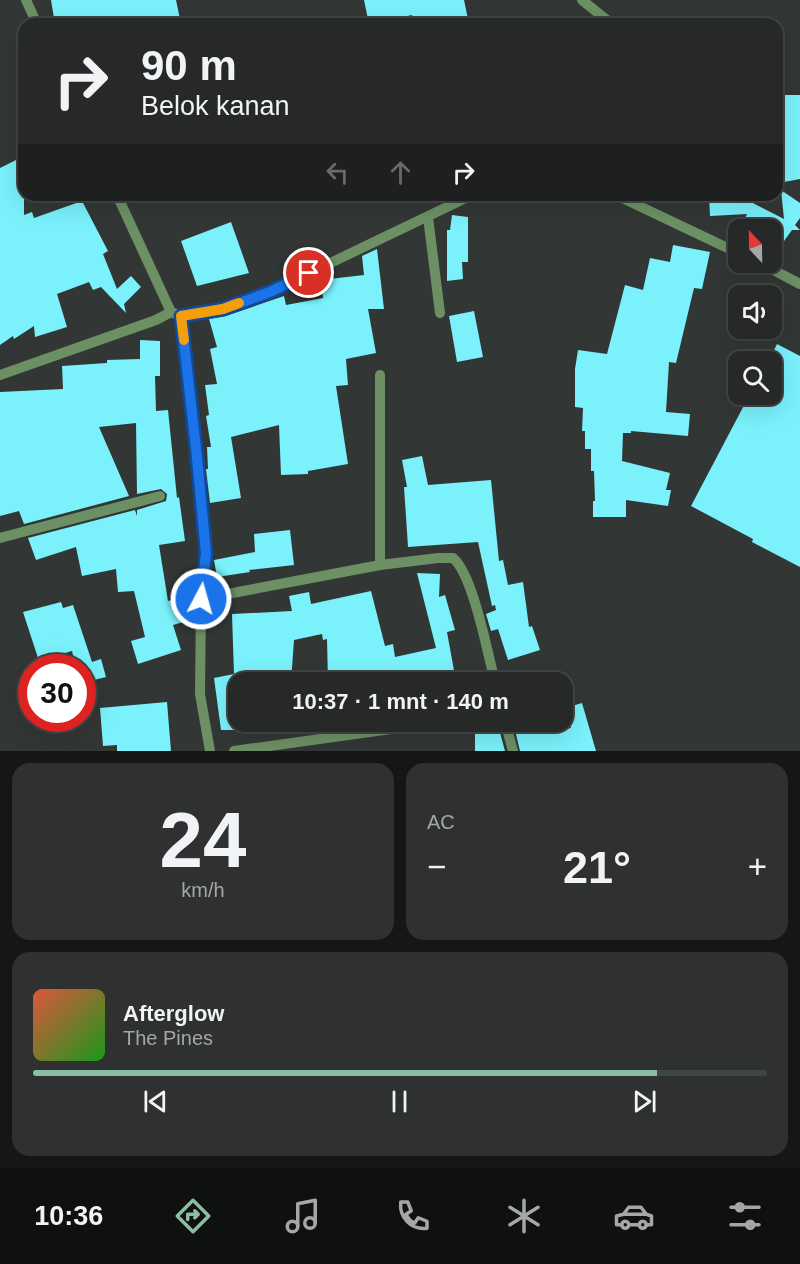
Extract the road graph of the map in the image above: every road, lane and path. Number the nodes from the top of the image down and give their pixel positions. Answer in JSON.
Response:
{"nodes":[{"id":1,"x":26,"y":0,"type":"edge"},
{"id":2,"x":582,"y":0,"type":"edge"},
{"id":3,"x":34,"y":18,"type":"edge"},
{"id":4,"x":604,"y":18,"type":"edge"},
{"id":5,"x":120,"y":201,"type":"edge"},
{"id":6,"x":461,"y":201,"type":"edge"},
{"id":7,"x":632,"y":201,"type":"edge"},
{"id":8,"x":428,"y":218,"type":"junction"},
{"id":9,"x":728,"y":248,"type":"edge"},
{"id":10,"x":779,"y":273,"type":"edge"},
{"id":11,"x":800,"y":284,"type":"edge"},
{"id":12,"x":440,"y":313,"type":"dead end"},
{"id":13,"x":176,"y":314,"type":"junction"},
{"id":14,"x":1,"y":372,"type":"edge"},
{"id":15,"x":380,"y":375,"type":"dead end"},
{"id":16,"x":160,"y":496,"type":"dead end"},
{"id":17,"x":0,"y":538,"type":"edge"},
{"id":18,"x":380,"y":565,"type":"junction"},
{"id":19,"x":201,"y":599,"type":"junction"},
{"id":20,"x":492,"y":672,"type":"edge"},
{"id":21,"x":370,"y":732,"type":"edge"},
{"id":22,"x":508,"y":732,"type":"edge"},
{"id":23,"x":210,"y":751,"type":"edge"},
{"id":24,"x":234,"y":751,"type":"edge"},
{"id":25,"x":513,"y":751,"type":"edge"}],
"edges":[{"from":1,"to":3,"type":"street"},
{"from":2,"to":4,"type":"street"},
{"from":5,"to":13,"type":"street"},
{"from":6,"to":8,"type":"street"},
{"from":7,"to":9,"type":"street"},
{"from":8,"to":12,"type":"street"},
{"from":8,"to":13,"type":"street"},
{"from":10,"to":11,"type":"street"},
{"from":13,"to":14,"type":"street"},
{"from":13,"to":19,"type":"street"},
{"from":15,"to":18,"type":"street"},
{"from":16,"to":17,"type":"street"},
{"from":18,"to":19,"type":"street"},
{"from":18,"to":20,"type":"street"},
{"from":19,"to":23,"type":"street"},
{"from":21,"to":24,"type":"street"},
{"from":22,"to":25,"type":"street"}]}
